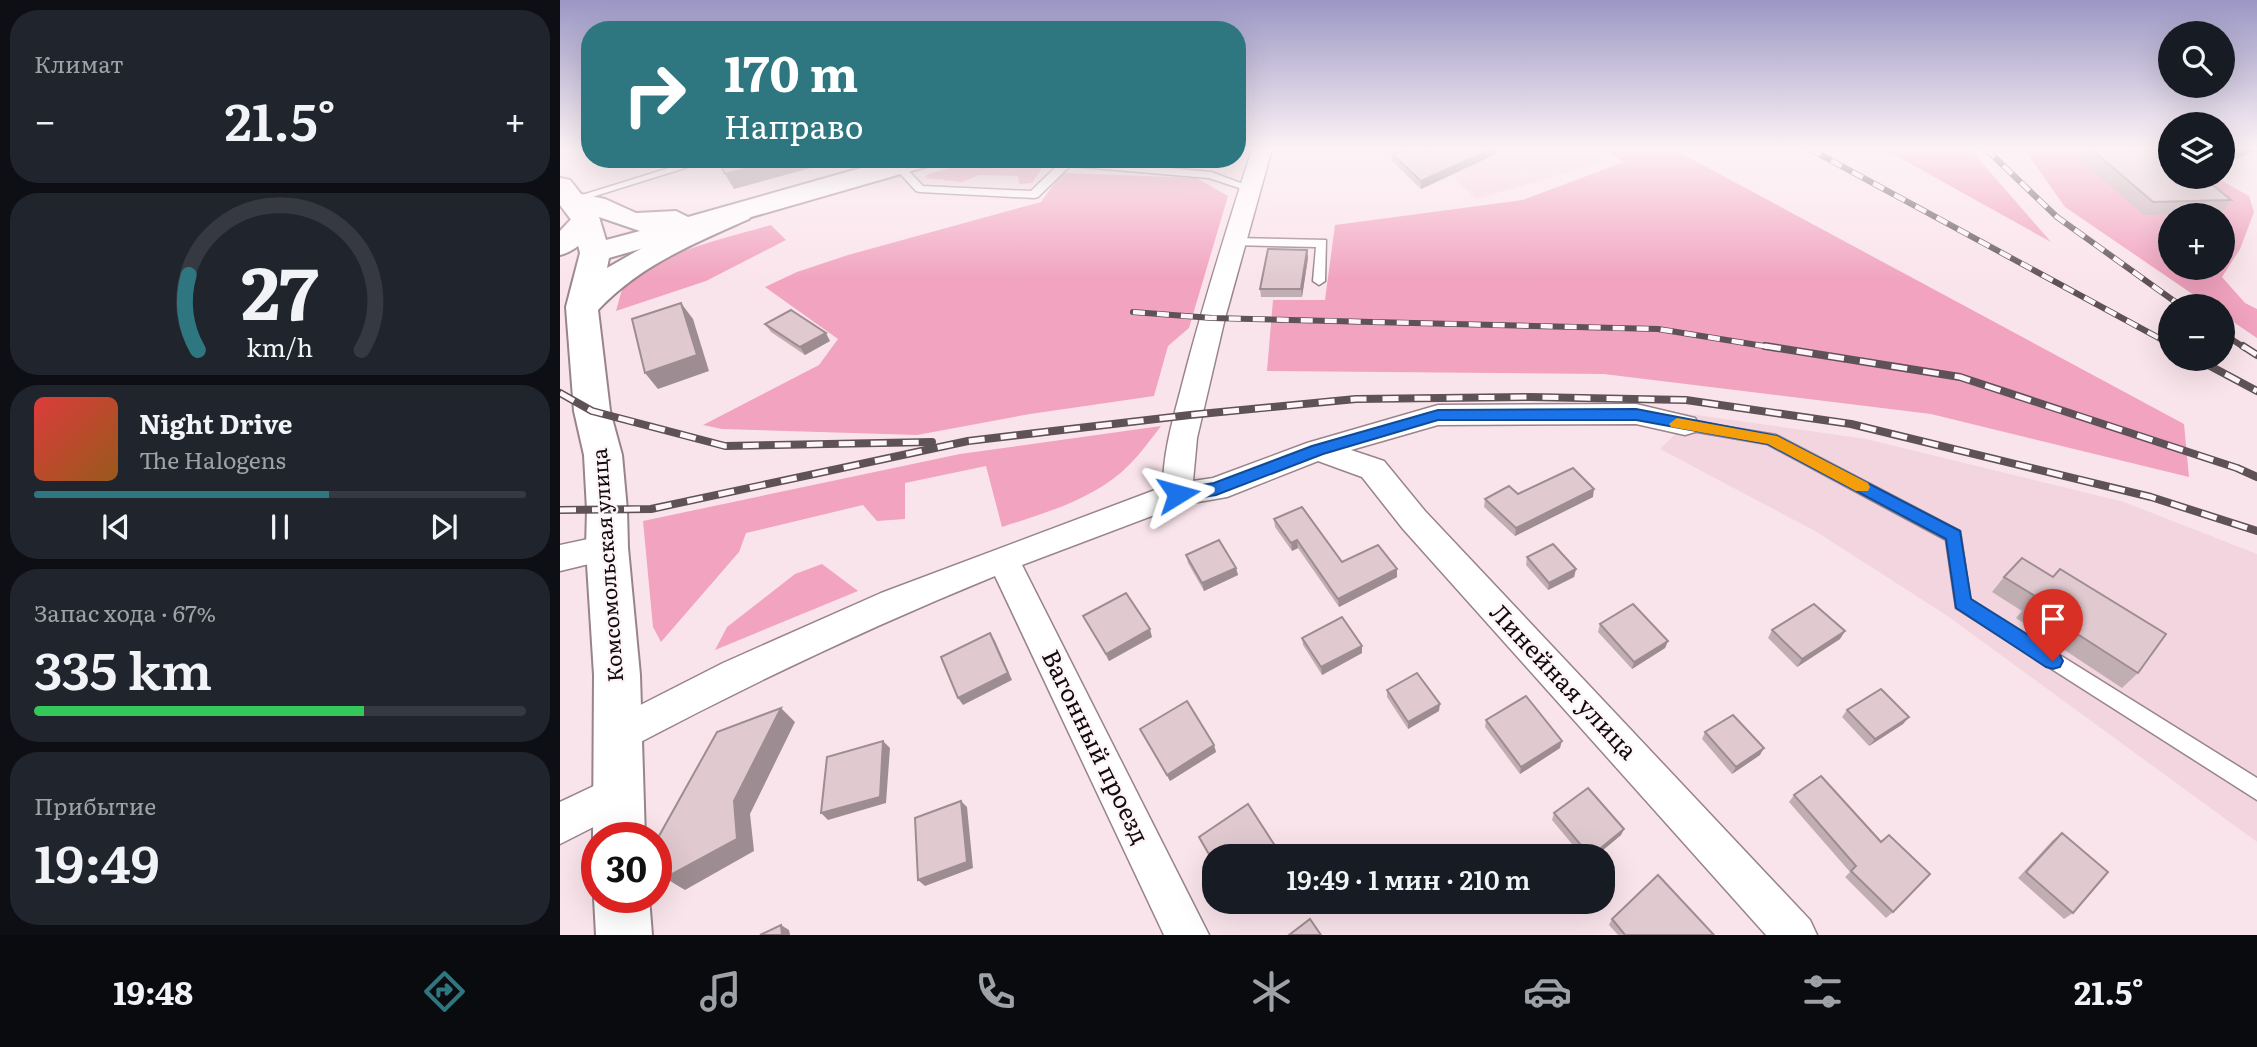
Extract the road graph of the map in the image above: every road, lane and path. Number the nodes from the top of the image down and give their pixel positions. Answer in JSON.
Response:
{"nodes":[{"id":1,"x":603,"y":193,"type":"edge"},
{"id":2,"x":809,"y":193,"type":"edge"},
{"id":3,"x":995,"y":193,"type":"edge"},
{"id":4,"x":1036,"y":193,"type":"edge"},
{"id":5,"x":1247,"y":193,"type":"edge"},
{"id":6,"x":797,"y":196,"type":"junction"},
{"id":7,"x":573,"y":202,"type":"edge"},
{"id":8,"x":744,"y":211,"type":"junction"},
{"id":9,"x":1234,"y":242,"type":"junction"},
{"id":10,"x":560,"y":246,"type":"edge"},
{"id":11,"x":595,"y":253,"type":"junction"},
{"id":12,"x":560,"y":264,"type":"edge"},
{"id":13,"x":1319,"y":281,"type":"dead end"},
{"id":14,"x":571,"y":302,"type":"edge"},
{"id":15,"x":1685,"y":425,"type":"joint"},
{"id":16,"x":1317,"y":450,"type":"junction"},
{"id":17,"x":1178,"y":494,"type":"junction"},
{"id":18,"x":607,"y":548,"type":"junction"},
{"id":19,"x":560,"y":558,"type":"edge"},
{"id":20,"x":1003,"y":559,"type":"junction"},
{"id":21,"x":618,"y":735,"type":"junction"},
{"id":22,"x":2257,"y":790,"type":"edge"},
{"id":23,"x":617,"y":794,"type":"junction"},
{"id":24,"x":618,"y":822,"type":"edge"},
{"id":25,"x":560,"y":824,"type":"edge"},
{"id":26,"x":623,"y":913,"type":"edge"},
{"id":27,"x":624,"y":935,"type":"edge"},
{"id":28,"x":1187,"y":935,"type":"edge"},
{"id":29,"x":1796,"y":935,"type":"edge"}],
"edges":[{"from":1,"to":7,"type":"lane"},
{"from":2,"to":6,"type":"main road"},
{"from":3,"to":4,"type":"lane"},
{"from":5,"to":9,"type":"street"},
{"from":6,"to":7,"type":"main road"},
{"from":6,"to":8,"type":"main road"},
{"from":7,"to":10,"type":"main road"},
{"from":7,"to":11,"type":"main road"},
{"from":8,"to":11,"type":"main road"},
{"from":8,"to":14,"type":"main road"},
{"from":9,"to":13,"type":"lane"},
{"from":9,"to":17,"type":"street"},
{"from":11,"to":12,"type":"main road"},
{"from":11,"to":14,"type":"main road","name":"Комсомольская улица"},
{"from":14,"to":18,"type":"main road","name":"Комсомольская улица"},
{"from":15,"to":16,"type":"street"},
{"from":15,"to":22,"type":"lane"},
{"from":16,"to":17,"type":"street"},
{"from":16,"to":29,"type":"street","name":"Линейная улица"},
{"from":17,"to":20,"type":"street"},
{"from":18,"to":19,"type":"street"},
{"from":18,"to":21,"type":"main road","name":"Комсомольская улица"},
{"from":20,"to":21,"type":"street"},
{"from":20,"to":28,"type":"street","name":"Вагонный проезд"},
{"from":21,"to":23,"type":"main road","name":"Комсомольская улица"},
{"from":23,"to":24,"type":"main road","name":"Комсомольская улица"},
{"from":23,"to":25,"type":"street"},
{"from":26,"to":27,"type":"main road"}]}
